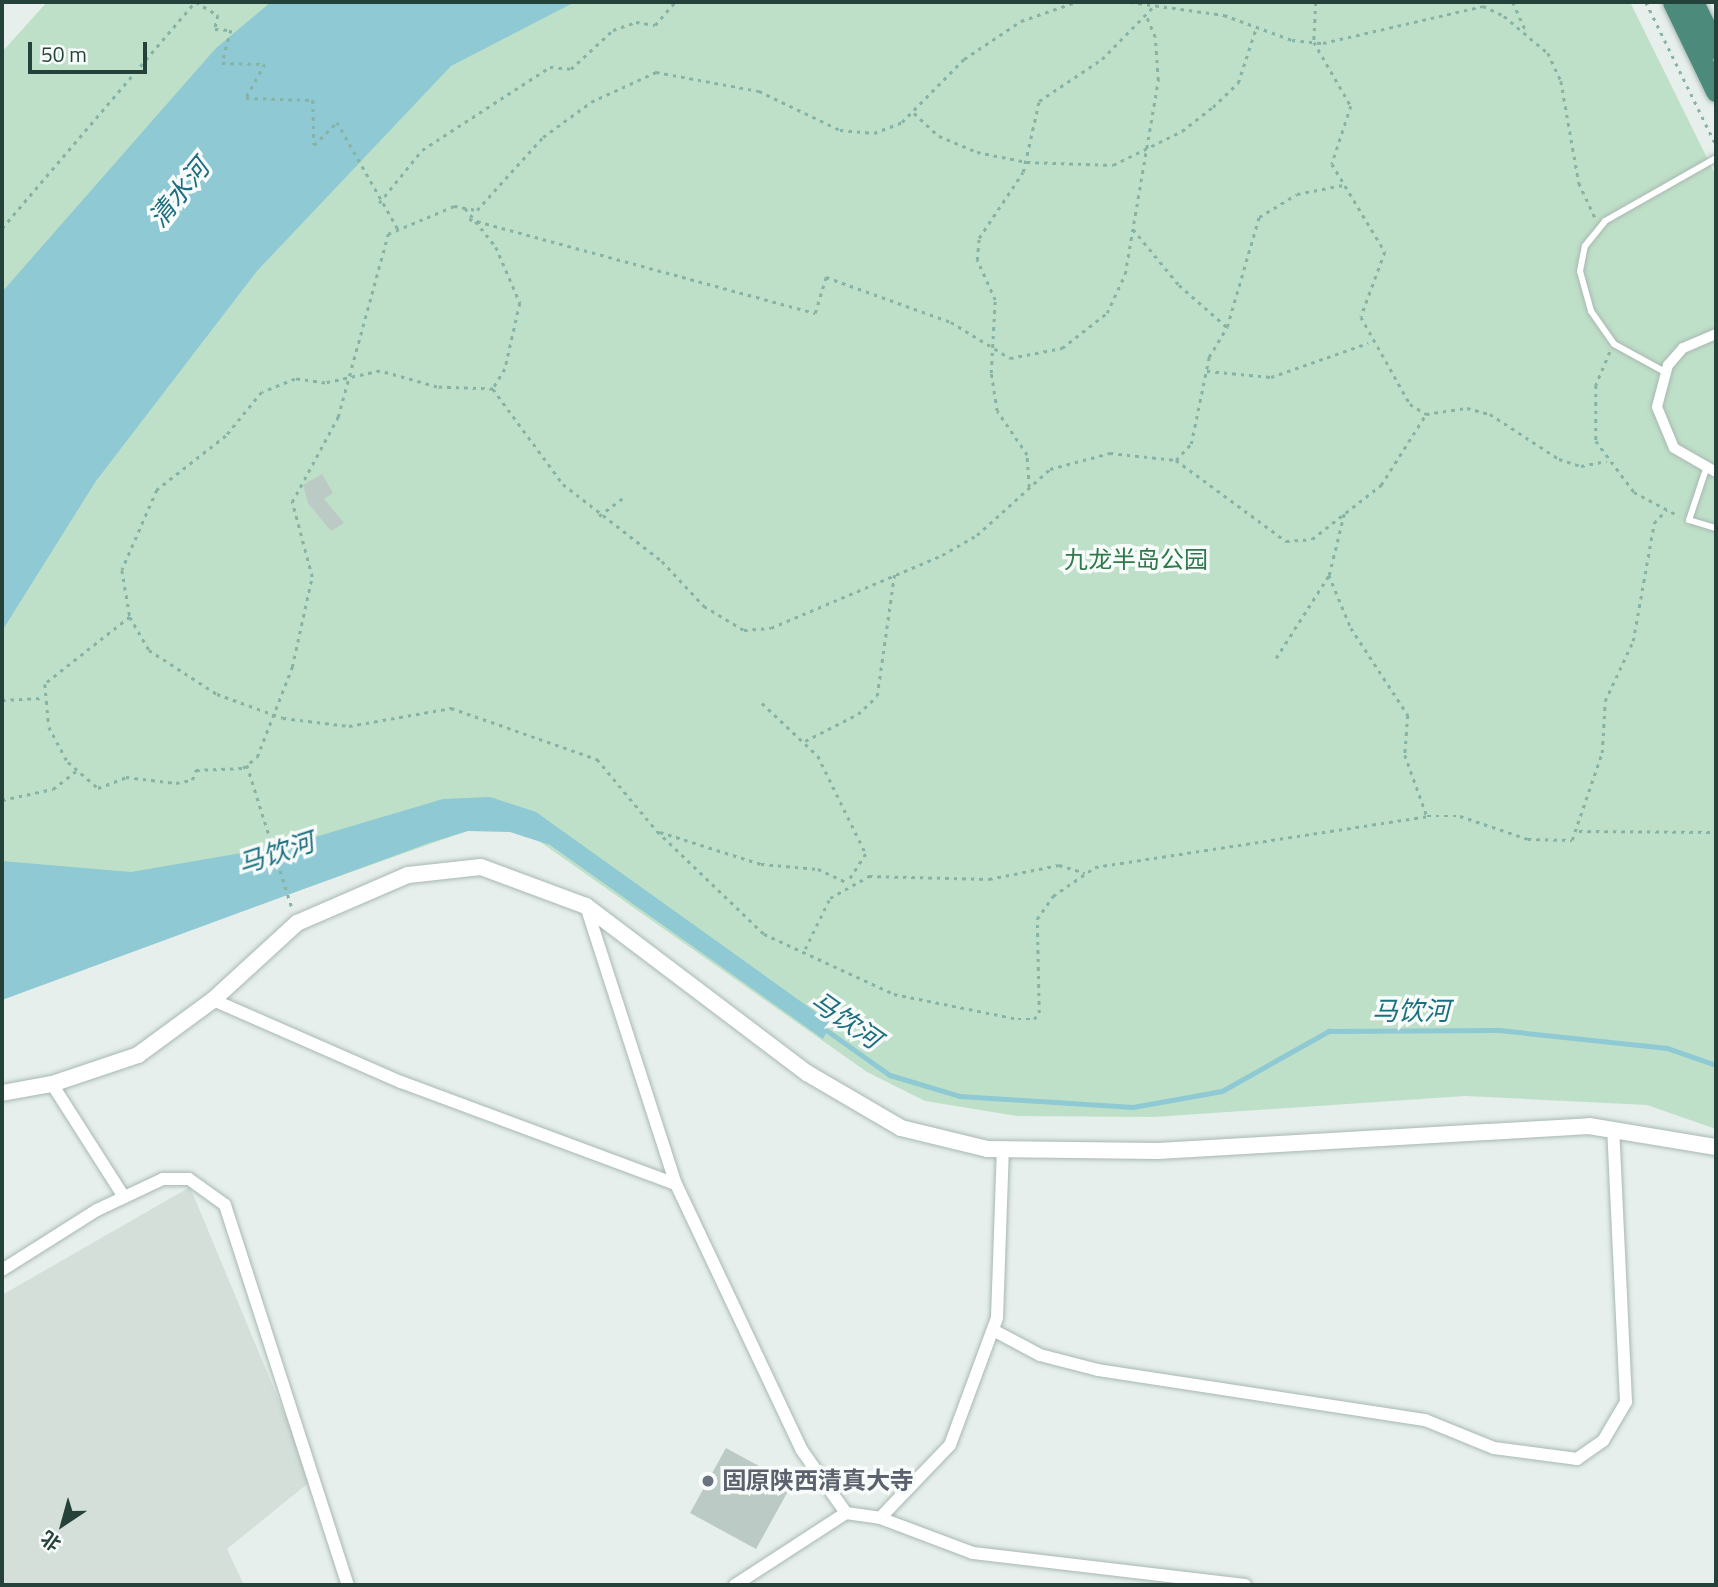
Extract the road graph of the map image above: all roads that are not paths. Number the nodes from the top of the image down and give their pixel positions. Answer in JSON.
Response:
{"nodes":[{"id":1,"x":1672,"y":2,"type":"edge"},
{"id":2,"x":1693,"y":2,"type":"edge"},
{"id":3,"x":1716,"y":49,"type":"edge"},
{"id":4,"x":1716,"y":91,"type":"edge"},
{"id":5,"x":1716,"y":158,"type":"edge"},
{"id":6,"x":1716,"y":334,"type":"edge"},
{"id":7,"x":1665,"y":372,"type":"junction"},
{"id":8,"x":1711,"y":470,"type":"edge"},
{"id":9,"x":1716,"y":528,"type":"edge"},
{"id":10,"x":586,"y":906,"type":"junction"},
{"id":11,"x":213,"y":1000,"type":"junction"},
{"id":12,"x":52,"y":1084,"type":"junction"},
{"id":13,"x":2,"y":1093,"type":"edge"},
{"id":14,"x":1613,"y":1130,"type":"junction"},
{"id":15,"x":1716,"y":1147,"type":"edge"},
{"id":16,"x":1003,"y":1150,"type":"junction"},
{"id":17,"x":676,"y":1184,"type":"junction"},
{"id":18,"x":124,"y":1198,"type":"junction"},
{"id":19,"x":2,"y":1270,"type":"edge"},
{"id":20,"x":993,"y":1330,"type":"junction"},
{"id":21,"x":846,"y":1513,"type":"junction"},
{"id":22,"x":880,"y":1518,"type":"junction"},
{"id":23,"x":348,"y":1585,"type":"edge"},
{"id":24,"x":735,"y":1585,"type":"edge"},
{"id":25,"x":1245,"y":1585,"type":"edge"}],
"edges":[{"from":1,"to":4,"type":"highway"},
{"from":2,"to":3,"type":"highway"},
{"from":5,"to":7,"type":"lane"},
{"from":6,"to":7,"type":"street"},
{"from":7,"to":8,"type":"street"},
{"from":8,"to":9,"type":"lane"},
{"from":10,"to":11,"type":"street"},
{"from":10,"to":16,"type":"street"},
{"from":10,"to":17,"type":"street"},
{"from":11,"to":12,"type":"street"},
{"from":11,"to":17,"type":"street"},
{"from":12,"to":13,"type":"street"},
{"from":12,"to":18,"type":"street"},
{"from":14,"to":15,"type":"street"},
{"from":14,"to":16,"type":"street"},
{"from":14,"to":20,"type":"street"},
{"from":16,"to":20,"type":"street"},
{"from":17,"to":21,"type":"street"},
{"from":18,"to":19,"type":"street"},
{"from":18,"to":23,"type":"street"},
{"from":20,"to":22,"type":"street"},
{"from":21,"to":22,"type":"street"},
{"from":21,"to":24,"type":"street"},
{"from":22,"to":25,"type":"street"}]}
